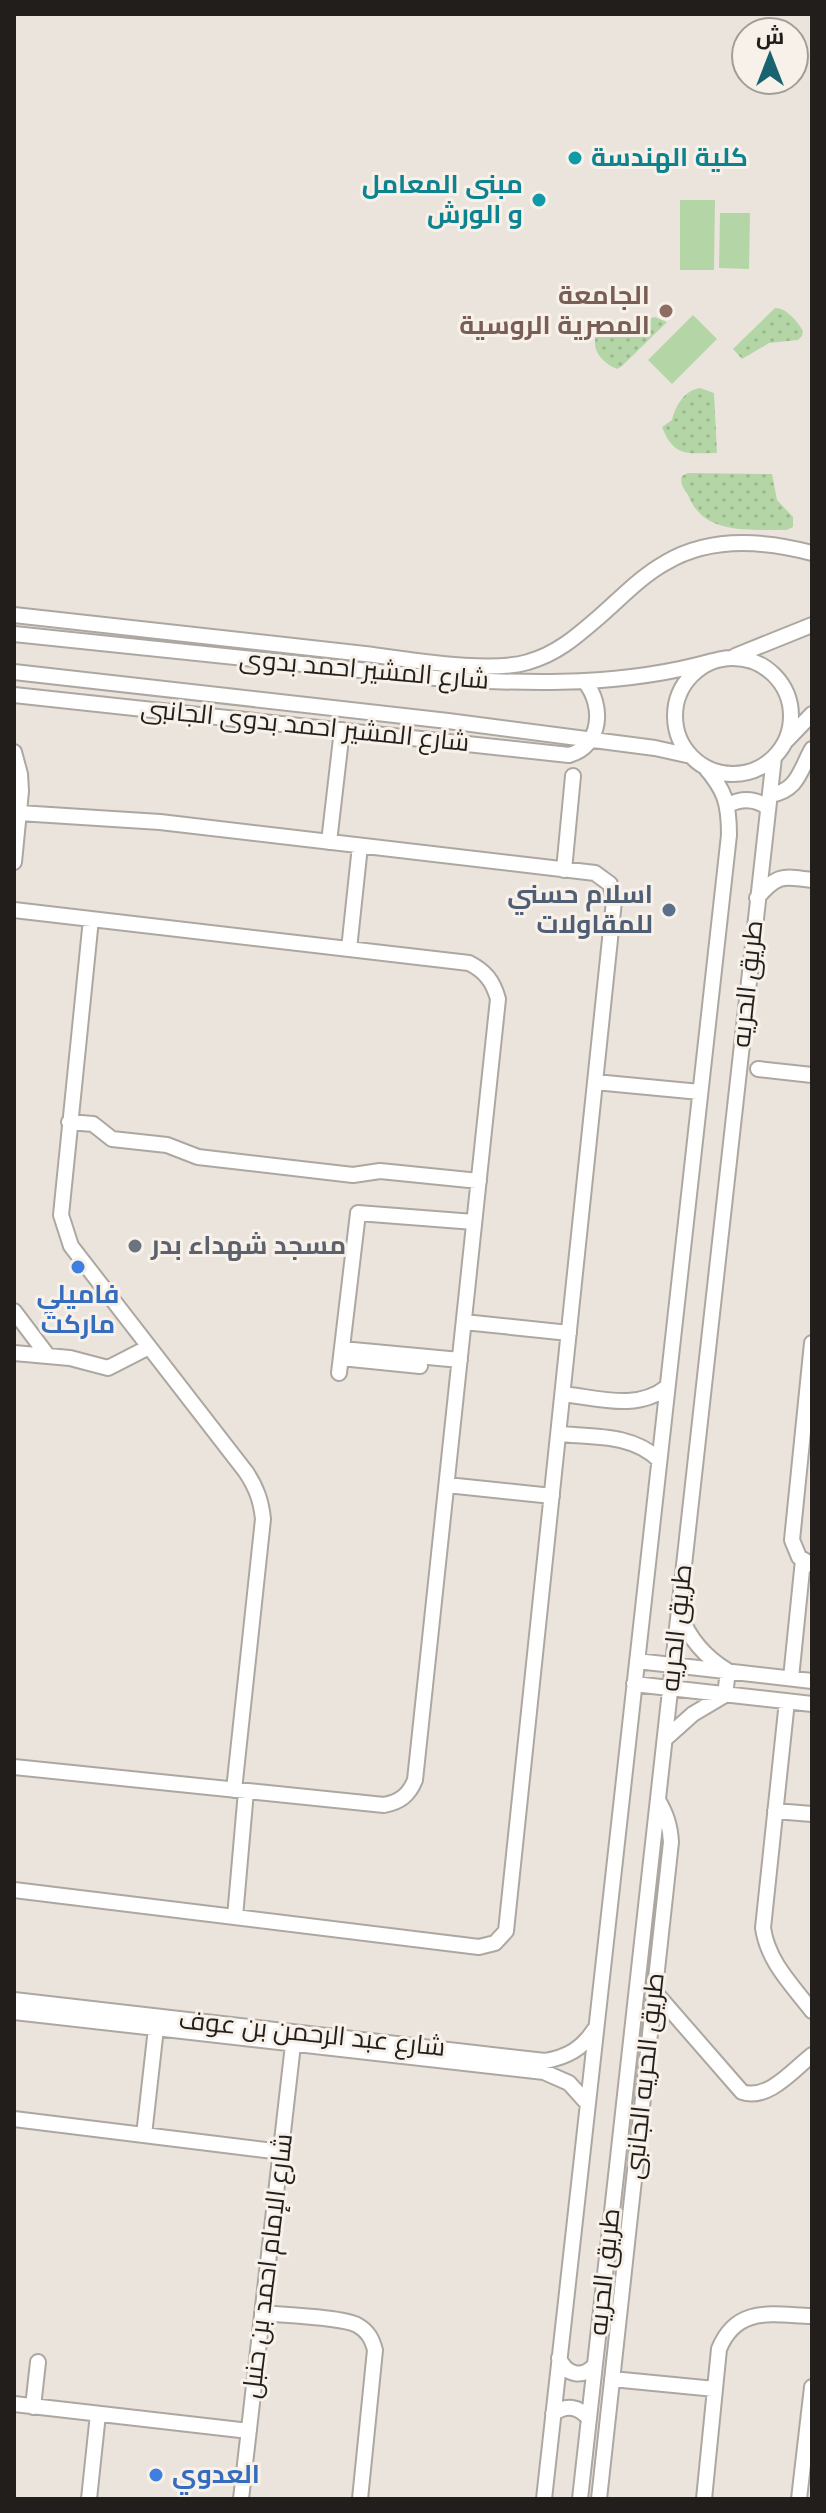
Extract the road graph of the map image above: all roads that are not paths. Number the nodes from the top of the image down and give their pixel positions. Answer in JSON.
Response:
{"nodes":[{"id":1,"x":812,"y":553,"type":"edge"},
{"id":2,"x":14,"y":615,"type":"edge"},
{"id":3,"x":812,"y":625,"type":"edge"},
{"id":4,"x":14,"y":634,"type":"edge"},
{"id":5,"x":546,"y":656,"type":"junction"},
{"id":6,"x":730,"y":658,"type":"junction"},
{"id":7,"x":713,"y":661,"type":"junction"},
{"id":8,"x":510,"y":666,"type":"junction"},
{"id":9,"x":14,"y":672,"type":"edge"},
{"id":10,"x":510,"y":682,"type":"junction"},
{"id":11,"x":585,"y":682,"type":"junction"},
{"id":12,"x":547,"y":683,"type":"junction"},
{"id":13,"x":14,"y":695,"type":"edge"},
{"id":14,"x":368,"y":712,"type":"junction"},
{"id":15,"x":812,"y":714,"type":"edge"},
{"id":16,"x":342,"y":730,"type":"junction"},
{"id":17,"x":366,"y":733,"type":"junction"},
{"id":18,"x":590,"y":740,"type":"junction"},
{"id":19,"x":784,"y":743,"type":"junction"},
{"id":20,"x":812,"y":749,"type":"edge"},
{"id":21,"x":14,"y":752,"type":"edge"},
{"id":22,"x":691,"y":756,"type":"junction"},
{"id":23,"x":774,"y":757,"type":"junction"},
{"id":24,"x":704,"y":766,"type":"junction"},
{"id":25,"x":573,"y":776,"type":"dead end"},
{"id":26,"x":769,"y":802,"type":"junction"},
{"id":27,"x":728,"y":805,"type":"junction"},
{"id":28,"x":19,"y":813,"type":"junction"},
{"id":29,"x":329,"y":842,"type":"junction"},
{"id":30,"x":360,"y":846,"type":"junction"},
{"id":31,"x":763,"y":847,"type":"junction"},
{"id":32,"x":14,"y":862,"type":"edge"},
{"id":33,"x":564,"y":870,"type":"junction"},
{"id":34,"x":784,"y":876,"type":"junction"},
{"id":35,"x":812,"y":880,"type":"edge"},
{"id":36,"x":757,"y":898,"type":"junction"},
{"id":37,"x":14,"y":910,"type":"edge"},
{"id":38,"x":91,"y":919,"type":"junction"},
{"id":39,"x":349,"y":949,"type":"junction"},
{"id":40,"x":758,"y":1069,"type":"dead end"},
{"id":41,"x":812,"y":1075,"type":"edge"},
{"id":42,"x":595,"y":1082,"type":"junction"},
{"id":43,"x":700,"y":1092,"type":"junction"},
{"id":44,"x":69,"y":1122,"type":"junction"},
{"id":45,"x":479,"y":1181,"type":"junction"},
{"id":46,"x":474,"y":1222,"type":"junction"},
{"id":47,"x":14,"y":1311,"type":"edge"},
{"id":48,"x":464,"y":1322,"type":"junction"},
{"id":49,"x":569,"y":1333,"type":"junction"},
{"id":50,"x":812,"y":1343,"type":"edge"},
{"id":51,"x":149,"y":1347,"type":"junction"},
{"id":52,"x":14,"y":1353,"type":"edge"},
{"id":53,"x":48,"y":1356,"type":"junction"},
{"id":54,"x":459,"y":1365,"type":"junction"},
{"id":55,"x":667,"y":1387,"type":"junction"},
{"id":56,"x":563,"y":1394,"type":"junction"},
{"id":57,"x":559,"y":1434,"type":"junction"},
{"id":58,"x":659,"y":1460,"type":"junction"},
{"id":59,"x":447,"y":1485,"type":"junction"},
{"id":60,"x":552,"y":1496,"type":"junction"},
{"id":61,"x":808,"y":1562,"type":"edge"},
{"id":62,"x":679,"y":1609,"type":"junction"},
{"id":63,"x":637,"y":1661,"type":"junction"},
{"id":64,"x":672,"y":1665,"type":"junction"},
{"id":65,"x":728,"y":1671,"type":"junction"},
{"id":66,"x":791,"y":1678,"type":"junction"},
{"id":67,"x":812,"y":1681,"type":"edge"},
{"id":68,"x":634,"y":1684,"type":"junction"},
{"id":69,"x":670,"y":1688,"type":"junction"},
{"id":70,"x":725,"y":1695,"type":"junction"},
{"id":71,"x":787,"y":1701,"type":"junction"},
{"id":72,"x":812,"y":1704,"type":"edge"},
{"id":73,"x":665,"y":1739,"type":"junction"},
{"id":74,"x":14,"y":1767,"type":"edge"},
{"id":75,"x":240,"y":1790,"type":"junction"},
{"id":76,"x":657,"y":1799,"type":"junction"},
{"id":77,"x":775,"y":1811,"type":"junction"},
{"id":78,"x":812,"y":1814,"type":"edge"},
{"id":79,"x":14,"y":1890,"type":"edge"},
{"id":80,"x":235,"y":1917,"type":"junction"},
{"id":81,"x":654,"y":1991,"type":"junction"},
{"id":82,"x":14,"y":2000,"type":"edge"},
{"id":83,"x":812,"y":2011,"type":"edge"},
{"id":84,"x":14,"y":2012,"type":"edge"},
{"id":85,"x":596,"y":2026,"type":"junction"},
{"id":86,"x":156,"y":2028,"type":"junction"},
{"id":87,"x":294,"y":2038,"type":"junction"},
{"id":88,"x":812,"y":2055,"type":"edge"},
{"id":89,"x":587,"y":2103,"type":"junction"},
{"id":90,"x":14,"y":2119,"type":"edge"},
{"id":91,"x":144,"y":2135,"type":"junction"},
{"id":92,"x":281,"y":2152,"type":"junction"},
{"id":93,"x":262,"y":2313,"type":"junction"},
{"id":94,"x":812,"y":2316,"type":"edge"},
{"id":95,"x":559,"y":2358,"type":"junction"},
{"id":96,"x":38,"y":2362,"type":"dead end"},
{"id":97,"x":595,"y":2365,"type":"junction"},
{"id":98,"x":612,"y":2379,"type":"junction"},
{"id":99,"x":812,"y":2387,"type":"edge"},
{"id":100,"x":715,"y":2389,"type":"junction"},
{"id":101,"x":14,"y":2404,"type":"edge"},
{"id":102,"x":33,"y":2407,"type":"junction"},
{"id":103,"x":811,"y":2410,"type":"edge"},
{"id":104,"x":98,"y":2414,"type":"junction"},
{"id":105,"x":553,"y":2414,"type":"junction"},
{"id":106,"x":589,"y":2419,"type":"junction"},
{"id":107,"x":249,"y":2431,"type":"junction"},
{"id":108,"x":89,"y":2499,"type":"edge"},
{"id":109,"x":241,"y":2499,"type":"edge"},
{"id":110,"x":360,"y":2499,"type":"edge"},
{"id":111,"x":544,"y":2499,"type":"edge"},
{"id":112,"x":580,"y":2499,"type":"edge"},
{"id":113,"x":599,"y":2499,"type":"edge"},
{"id":114,"x":704,"y":2499,"type":"edge"},
{"id":115,"x":799,"y":2499,"type":"edge"}],
"edges":[{"from":1,"to":5,"type":"street"},
{"from":2,"to":8,"type":"street"},
{"from":3,"to":6,"type":"street"},
{"from":4,"to":10,"type":"street","name":"شارع المشير احمد بدوى"},
{"from":5,"to":8,"type":"street"},
{"from":5,"to":12,"type":"street"},
{"from":6,"to":7,"type":"street"},
{"from":6,"to":19,"type":"street"},
{"from":7,"to":11,"type":"street","name":"شارع المشير احمد بدوى"},
{"from":7,"to":22,"type":"street"},
{"from":8,"to":10,"type":"street"},
{"from":9,"to":14,"type":"street","name":"شارع المشير احمد بدوى"},
{"from":10,"to":12,"type":"street","name":"شارع المشير احمد بدوى"},
{"from":11,"to":12,"type":"street","name":"شارع المشير احمد بدوى"},
{"from":11,"to":18,"type":"street"},
{"from":13,"to":16,"type":"street","name":"شارع المشير احمد بدوى الجانبى"},
{"from":14,"to":17,"type":"street"},
{"from":14,"to":18,"type":"street","name":"شارع المشير احمد بدوى"},
{"from":15,"to":19,"type":"street"},
{"from":16,"to":17,"type":"street","name":"شارع المشير احمد بدوى الجانبى"},
{"from":16,"to":29,"type":"street"},
{"from":17,"to":18,"type":"street","name":"شارع المشير احمد بدوى الجانبى"},
{"from":18,"to":22,"type":"street","name":"شارع المشير احمد بدوى"},
{"from":19,"to":23,"type":"street"},
{"from":20,"to":26,"type":"street"},
{"from":21,"to":28,"type":"street"},
{"from":22,"to":24,"type":"street"},
{"from":23,"to":24,"type":"street"},
{"from":23,"to":26,"type":"street","name":"طريق الحريه"},
{"from":24,"to":27,"type":"street"},
{"from":25,"to":33,"type":"street"},
{"from":26,"to":27,"type":"street"},
{"from":26,"to":31,"type":"street","name":"طريق الحريه"},
{"from":27,"to":43,"type":"street","name":"طريق الحريه"},
{"from":28,"to":29,"type":"street"},
{"from":28,"to":32,"type":"street"},
{"from":29,"to":30,"type":"street"},
{"from":30,"to":33,"type":"street"},
{"from":30,"to":39,"type":"street"},
{"from":31,"to":34,"type":"street"},
{"from":31,"to":36,"type":"street","name":"طريق الحريه"},
{"from":33,"to":42,"type":"street"},
{"from":34,"to":35,"type":"street"},
{"from":34,"to":36,"type":"street"},
{"from":36,"to":62,"type":"street","name":"طريق الحريه"},
{"from":37,"to":38,"type":"street"},
{"from":38,"to":39,"type":"street"},
{"from":38,"to":44,"type":"street"},
{"from":39,"to":45,"type":"street"},
{"from":40,"to":41,"type":"street"},
{"from":42,"to":43,"type":"street"},
{"from":42,"to":49,"type":"street"},
{"from":43,"to":55,"type":"street","name":"طريق الحريه"},
{"from":44,"to":45,"type":"street"},
{"from":44,"to":51,"type":"street"},
{"from":45,"to":46,"type":"street"},
{"from":46,"to":48,"type":"street"},
{"from":46,"to":54,"type":"street"},
{"from":47,"to":53,"type":"street"},
{"from":48,"to":49,"type":"street"},
{"from":48,"to":54,"type":"street"},
{"from":49,"to":56,"type":"street"},
{"from":50,"to":61,"type":"street"},
{"from":51,"to":53,"type":"street"},
{"from":51,"to":75,"type":"street"},
{"from":52,"to":53,"type":"street"},
{"from":54,"to":59,"type":"street"},
{"from":55,"to":56,"type":"street"},
{"from":55,"to":58,"type":"street","name":"طريق الحريه"},
{"from":56,"to":57,"type":"street"},
{"from":57,"to":58,"type":"street"},
{"from":57,"to":60,"type":"street"},
{"from":58,"to":63,"type":"street","name":"طريق الحريه"},
{"from":59,"to":60,"type":"street"},
{"from":59,"to":75,"type":"street"},
{"from":60,"to":80,"type":"street"},
{"from":61,"to":66,"type":"street"},
{"from":62,"to":64,"type":"street","name":"طريق الحريه"},
{"from":62,"to":65,"type":"street"},
{"from":63,"to":64,"type":"street"},
{"from":63,"to":68,"type":"street","name":"طريق الحريه"},
{"from":64,"to":65,"type":"street"},
{"from":64,"to":69,"type":"street","name":"طريق الحريه"},
{"from":65,"to":66,"type":"street"},
{"from":65,"to":70,"type":"street"},
{"from":66,"to":67,"type":"street"},
{"from":68,"to":69,"type":"street"},
{"from":68,"to":85,"type":"street","name":"طريق الحريه"},
{"from":69,"to":70,"type":"street"},
{"from":69,"to":73,"type":"street","name":"طريق الحريه"},
{"from":70,"to":71,"type":"street"},
{"from":70,"to":73,"type":"street"},
{"from":71,"to":72,"type":"street"},
{"from":71,"to":77,"type":"street"},
{"from":73,"to":76,"type":"street","name":"طريق الحريه"},
{"from":74,"to":75,"type":"street"},
{"from":75,"to":80,"type":"street"},
{"from":76,"to":81,"type":"street","name":"طريق الحريه الجانبى"},
{"from":76,"to":97,"type":"street","name":"طريق الحريه"},
{"from":77,"to":78,"type":"street"},
{"from":77,"to":83,"type":"street"},
{"from":79,"to":80,"type":"street"},
{"from":81,"to":88,"type":"street"},
{"from":81,"to":98,"type":"street","name":"طريق الحريه الجانبى"},
{"from":82,"to":87,"type":"street","name":"شارع عبد الرحمن بن عوف"},
{"from":84,"to":86,"type":"street","name":"شارع عبد الرحمن بن عوف"},
{"from":85,"to":87,"type":"street","name":"شارع عبد الرحمن بن عوف"},
{"from":85,"to":89,"type":"street","name":"طريق الحريه"},
{"from":86,"to":87,"type":"street","name":"شارع عبد الرحمن بن عوف"},
{"from":86,"to":91,"type":"street"},
{"from":87,"to":89,"type":"street","name":"شارع عبد الرحمن بن عوف"},
{"from":87,"to":92,"type":"street","name":"شارع الإمام احمد بن حنبل"},
{"from":89,"to":95,"type":"street","name":"طريق الحريه"},
{"from":90,"to":91,"type":"street"},
{"from":91,"to":92,"type":"street"},
{"from":92,"to":93,"type":"street","name":"شارع الإمام احمد بن حنبل"},
{"from":93,"to":107,"type":"street","name":"شارع الإمام احمد بن حنبل"},
{"from":93,"to":110,"type":"street"},
{"from":94,"to":100,"type":"street"},
{"from":95,"to":97,"type":"street"},
{"from":95,"to":105,"type":"street","name":"طريق الحريه"},
{"from":96,"to":102,"type":"street"},
{"from":97,"to":106,"type":"street","name":"طريق الحريه"},
{"from":98,"to":100,"type":"street"},
{"from":98,"to":113,"type":"street","name":"طريق الحريه الجانبى"},
{"from":99,"to":103,"type":"street"},
{"from":100,"to":114,"type":"street"},
{"from":101,"to":102,"type":"street"},
{"from":102,"to":104,"type":"street"},
{"from":103,"to":115,"type":"street"},
{"from":104,"to":107,"type":"street"},
{"from":104,"to":108,"type":"street"},
{"from":105,"to":106,"type":"street"},
{"from":105,"to":111,"type":"street","name":"طريق الحريه"},
{"from":106,"to":112,"type":"street","name":"طريق الحريه"},
{"from":107,"to":109,"type":"street","name":"شارع الإمام احمد بن حنبل"}]}
